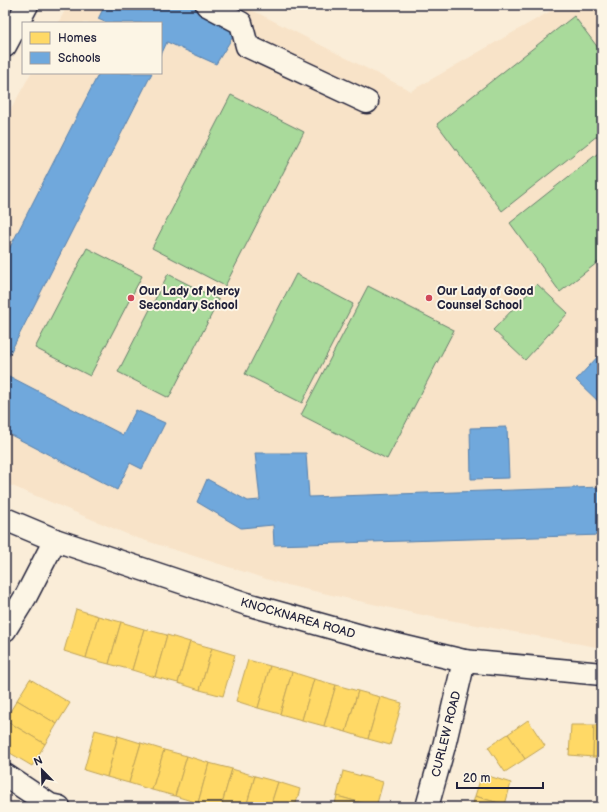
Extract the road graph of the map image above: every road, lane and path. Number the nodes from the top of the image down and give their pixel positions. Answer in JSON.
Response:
{"nodes":[{"id":1,"x":27,"y":5,"type":"edge"},
{"id":2,"x":207,"y":5,"type":"edge"},
{"id":3,"x":5,"y":46,"type":"edge"},
{"id":4,"x":367,"y":102,"type":"dead end"},
{"id":5,"x":5,"y":519,"type":"edge"},
{"id":6,"x":56,"y":540,"type":"junction"},
{"id":7,"x":5,"y":630,"type":"edge"},
{"id":8,"x":464,"y":661,"type":"junction"},
{"id":9,"x":602,"y":674,"type":"edge"},
{"id":10,"x":5,"y":775,"type":"edge"},
{"id":11,"x":59,"y":807,"type":"edge"},
{"id":12,"x":427,"y":807,"type":"edge"}],
"edges":[{"from":1,"to":3,"type":"street"},
{"from":2,"to":4,"type":"street"},
{"from":5,"to":6,"type":"street","name":"KNOCKNAREA ROAD"},
{"from":6,"to":7,"type":"street"},
{"from":6,"to":8,"type":"street","name":"KNOCKNAREA ROAD"},
{"from":8,"to":9,"type":"street","name":"KNOCKNAREA ROAD"},
{"from":8,"to":12,"type":"street","name":"CURLEW ROAD"},
{"from":10,"to":11,"type":"street"}]}
